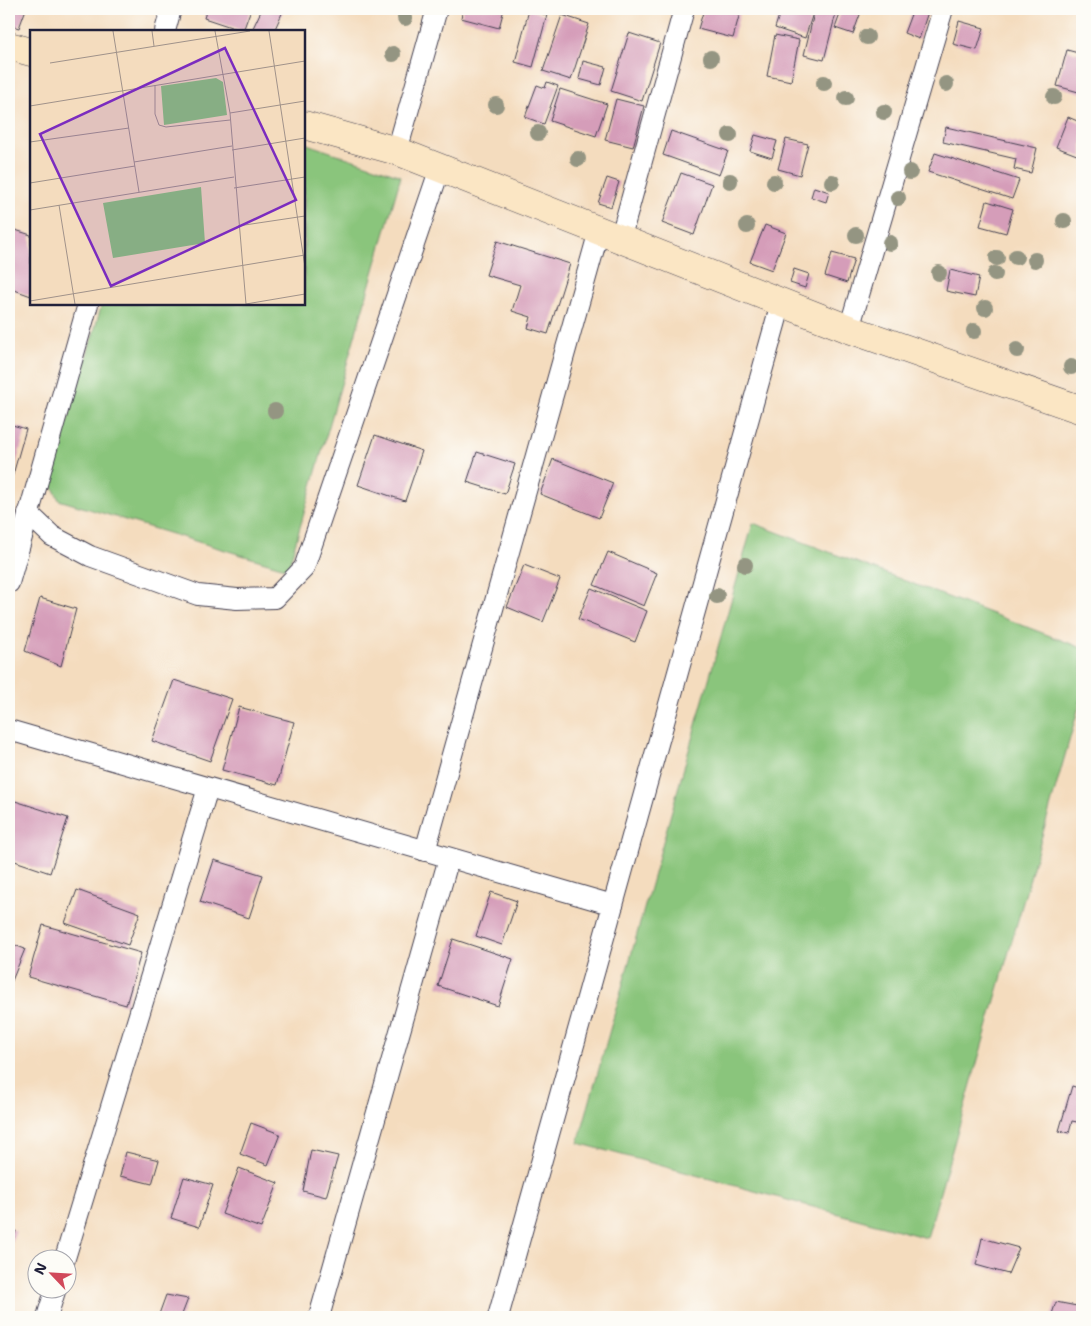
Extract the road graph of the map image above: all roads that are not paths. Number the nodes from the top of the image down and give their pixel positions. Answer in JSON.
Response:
{"nodes":[{"id":1,"x":171,"y":9,"type":"edge"},
{"id":2,"x":437,"y":9,"type":"edge"},
{"id":3,"x":684,"y":9,"type":"edge"},
{"id":4,"x":944,"y":9,"type":"edge"},
{"id":5,"x":165,"y":30,"type":"edge"},
{"id":6,"x":9,"y":46,"type":"edge"},
{"id":7,"x":30,"y":52,"type":"edge"},
{"id":8,"x":305,"y":125,"type":"edge"},
{"id":9,"x":397,"y":151,"type":"junction"},
{"id":10,"x":440,"y":168,"type":"junction"},
{"id":11,"x":609,"y":236,"type":"junction"},
{"id":12,"x":782,"y":303,"type":"junction"},
{"id":13,"x":88,"y":305,"type":"edge"},
{"id":14,"x":849,"y":329,"type":"junction"},
{"id":15,"x":1082,"y":410,"type":"edge"},
{"id":16,"x":28,"y":513,"type":"junction"},
{"id":17,"x":9,"y":583,"type":"edge"},
{"id":18,"x":9,"y":730,"type":"edge"},
{"id":19,"x":208,"y":788,"type":"junction"},
{"id":20,"x":425,"y":851,"type":"junction"},
{"id":21,"x":450,"y":858,"type":"junction"},
{"id":22,"x":613,"y":905,"type":"junction"},
{"id":23,"x":68,"y":1248,"type":"edge"},
{"id":24,"x":53,"y":1298,"type":"edge"},
{"id":25,"x":47,"y":1317,"type":"edge"},
{"id":26,"x":319,"y":1317,"type":"edge"},
{"id":27,"x":498,"y":1317,"type":"edge"}],
"edges":[{"from":1,"to":5,"type":"street"},
{"from":2,"to":9,"type":"street"},
{"from":3,"to":11,"type":"street"},
{"from":4,"to":14,"type":"street"},
{"from":6,"to":7,"type":"street"},
{"from":8,"to":9,"type":"street"},
{"from":9,"to":10,"type":"street"},
{"from":10,"to":11,"type":"street"},
{"from":10,"to":16,"type":"street"},
{"from":11,"to":12,"type":"street"},
{"from":11,"to":20,"type":"street"},
{"from":12,"to":14,"type":"street"},
{"from":12,"to":22,"type":"street"},
{"from":13,"to":16,"type":"street"},
{"from":14,"to":15,"type":"street"},
{"from":16,"to":17,"type":"street"},
{"from":18,"to":19,"type":"street"},
{"from":19,"to":20,"type":"street"},
{"from":19,"to":23,"type":"street"},
{"from":20,"to":21,"type":"street"},
{"from":21,"to":22,"type":"street"},
{"from":21,"to":26,"type":"street"},
{"from":22,"to":27,"type":"street"},
{"from":24,"to":25,"type":"street"}]}
